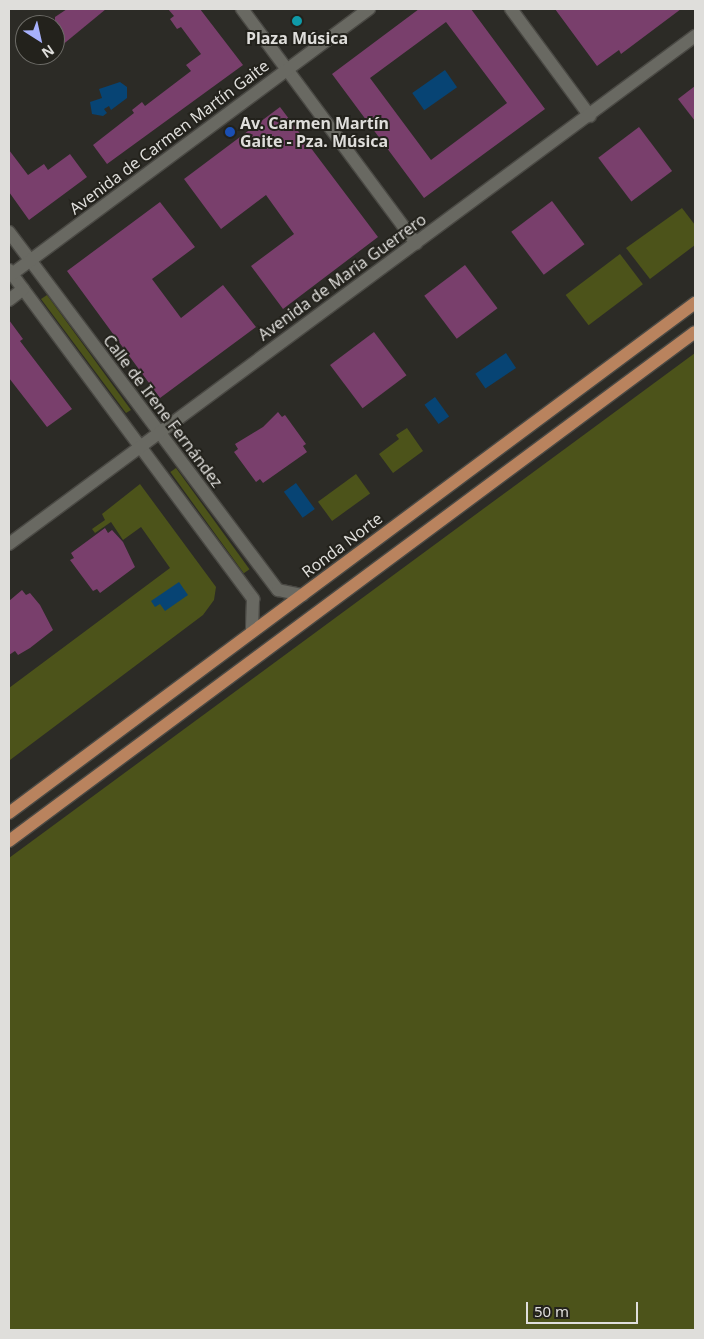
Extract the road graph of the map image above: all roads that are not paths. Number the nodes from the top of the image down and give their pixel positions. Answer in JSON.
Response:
{"nodes":[{"id":1,"x":242,"y":9,"type":"edge"},
{"id":2,"x":370,"y":9,"type":"edge"},
{"id":3,"x":511,"y":9,"type":"edge"},
{"id":4,"x":695,"y":36,"type":"edge"},
{"id":5,"x":287,"y":70,"type":"junction"},
{"id":6,"x":590,"y":116,"type":"junction"},
{"id":7,"x":9,"y":232,"type":"edge"},
{"id":8,"x":416,"y":244,"type":"junction"},
{"id":9,"x":30,"y":260,"type":"junction"},
{"id":10,"x":10,"y":272,"type":"edge"},
{"id":11,"x":23,"y":289,"type":"junction"},
{"id":12,"x":9,"y":300,"type":"edge"},
{"id":13,"x":695,"y":303,"type":"edge"},
{"id":14,"x":695,"y":332,"type":"edge"},
{"id":15,"x":159,"y":432,"type":"junction"},
{"id":16,"x":139,"y":447,"type":"junction"},
{"id":17,"x":9,"y":544,"type":"edge"},
{"id":18,"x":302,"y":595,"type":"junction"},
{"id":19,"x":252,"y":632,"type":"junction"},
{"id":20,"x":9,"y":814,"type":"edge"},
{"id":21,"x":9,"y":841,"type":"edge"}],
"edges":[{"from":1,"to":5,"type":"street"},
{"from":2,"to":5,"type":"street","name":"Avenida de Carmen Martín Gaite"},
{"from":3,"to":6,"type":"street"},
{"from":4,"to":6,"type":"street","name":"Avenida de María Guerrero"},
{"from":5,"to":8,"type":"street"},
{"from":5,"to":9,"type":"street","name":"Avenida de Carmen Martín Gaite"},
{"from":6,"to":8,"type":"street","name":"Avenida de María Guerrero"},
{"from":7,"to":9,"type":"street","name":"Calle de Irene Fernández"},
{"from":8,"to":15,"type":"street","name":"Avenida de María Guerrero"},
{"from":9,"to":10,"type":"street","name":"Avenida de Carmen Martín Gaite"},
{"from":9,"to":15,"type":"street","name":"Calle de Irene Fernández"},
{"from":10,"to":11,"type":"street"},
{"from":11,"to":12,"type":"street"},
{"from":11,"to":16,"type":"street"},
{"from":13,"to":18,"type":"main road","name":"Ronda Norte"},
{"from":14,"to":21,"type":"main road"},
{"from":15,"to":16,"type":"street","name":"Avenida de María Guerrero"},
{"from":15,"to":18,"type":"street","name":"Calle de Irene Fernández"},
{"from":16,"to":17,"type":"street","name":"Avenida de María Guerrero"},
{"from":16,"to":19,"type":"street"},
{"from":18,"to":19,"type":"main road","name":"Ronda Norte"},
{"from":19,"to":20,"type":"main road","name":"Ronda Norte"}]}
